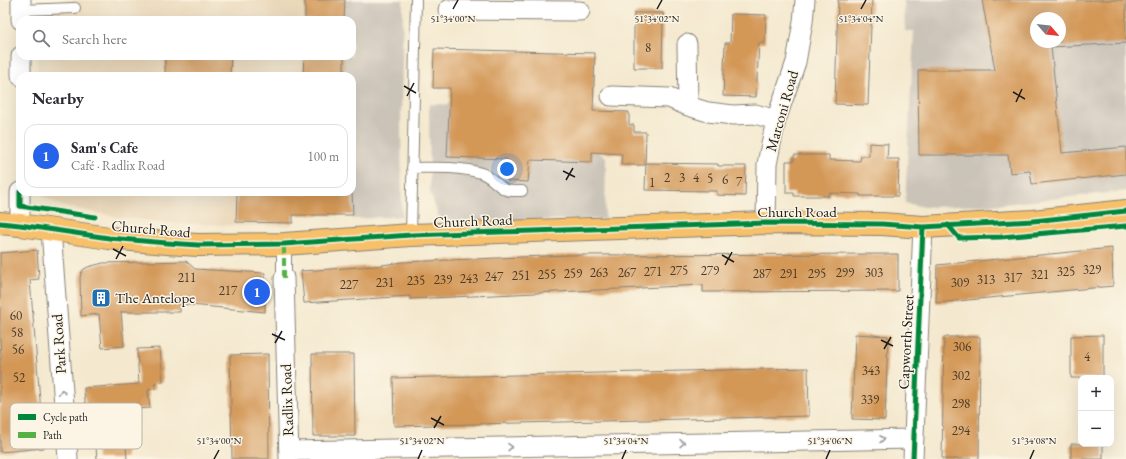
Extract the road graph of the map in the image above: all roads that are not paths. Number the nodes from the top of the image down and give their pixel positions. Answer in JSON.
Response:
{"nodes":[{"id":1,"x":416,"y":0,"type":"edge"},
{"id":2,"x":805,"y":0,"type":"edge"},
{"id":3,"x":60,"y":4,"type":"edge"},
{"id":4,"x":532,"y":6,"type":"edge"},
{"id":5,"x":75,"y":8,"type":"dead end"},
{"id":6,"x":21,"y":10,"type":"edge"},
{"id":7,"x":448,"y":10,"type":"dead end"},
{"id":8,"x":580,"y":11,"type":"dead end"},
{"id":9,"x":687,"y":44,"type":"dead end"},
{"id":10,"x":21,"y":60,"type":"edge"},
{"id":11,"x":21,"y":72,"type":"edge"},
{"id":12,"x":611,"y":96,"type":"dead end"},
{"id":13,"x":688,"y":106,"type":"junction"},
{"id":14,"x":776,"y":120,"type":"junction"},
{"id":15,"x":412,"y":168,"type":"junction"},
{"id":16,"x":522,"y":191,"type":"dead end"},
{"id":17,"x":19,"y":196,"type":"edge"},
{"id":18,"x":1126,"y":211,"type":"edge"},
{"id":19,"x":766,"y":223,"type":"junction"},
{"id":20,"x":10,"y":224,"type":"edge"},
{"id":21,"x":923,"y":227,"type":"junction"},
{"id":22,"x":50,"y":230,"type":"junction"},
{"id":23,"x":411,"y":235,"type":"junction"},
{"id":24,"x":284,"y":244,"type":"junction"},
{"id":25,"x":284,"y":278,"type":"joint"},
{"id":26,"x":64,"y":403,"type":"edge"},
{"id":27,"x":914,"y":438,"type":"junction"},
{"id":28,"x":67,"y":449,"type":"edge"},
{"id":29,"x":289,"y":455,"type":"edge"},
{"id":30,"x":68,"y":459,"type":"edge"},
{"id":31,"x":913,"y":459,"type":"edge"}],
"edges":[{"from":1,"to":15,"type":"lane"},
{"from":2,"to":14,"type":"street","name":"Marconi Road"},
{"from":3,"to":5,"type":"lane"},
{"from":3,"to":6,"type":"lane"},
{"from":4,"to":7,"type":"street"},
{"from":4,"to":8,"type":"street"},
{"from":9,"to":13,"type":"street"},
{"from":10,"to":11,"type":"street"},
{"from":12,"to":13,"type":"street"},
{"from":13,"to":14,"type":"street"},
{"from":14,"to":19,"type":"street","name":"Marconi Road"},
{"from":15,"to":16,"type":"lane"},
{"from":15,"to":23,"type":"lane"},
{"from":17,"to":20,"type":"street"},
{"from":18,"to":21,"type":"main road","name":"Church Road"},
{"from":19,"to":21,"type":"main road","name":"Church Road"},
{"from":19,"to":23,"type":"main road","name":"Church Road"},
{"from":20,"to":22,"type":"main road","name":"Church Road"},
{"from":21,"to":27,"type":"street","name":"Capworth Street"},
{"from":22,"to":24,"type":"main road","name":"Church Road"},
{"from":26,"to":22,"type":"street","name":"Park Road","one_way":true},
{"from":23,"to":24,"type":"main road","name":"Church Road"},
{"from":24,"to":25,"type":"street","name":"Radlix Road"},
{"from":25,"to":29,"type":"street","name":"Radlix Road"},
{"from":29,"to":27,"type":"street","one_way":true},
{"from":27,"to":31,"type":"street","name":"Capworth Street"},
{"from":30,"to":28,"type":"street","name":"Park Road","one_way":true}]}
